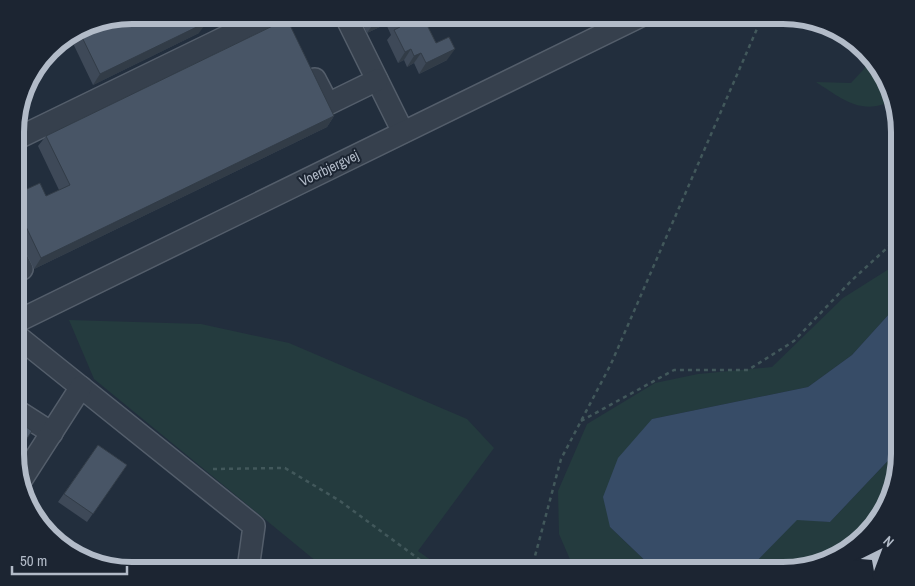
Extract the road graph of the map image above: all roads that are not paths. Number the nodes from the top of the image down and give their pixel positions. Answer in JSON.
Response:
{"nodes":[{"id":1,"x":268,"y":24,"type":"edge"},
{"id":2,"x":349,"y":24,"type":"edge"},
{"id":3,"x":624,"y":24,"type":"edge"},
{"id":4,"x":306,"y":59,"type":"edge"},
{"id":5,"x":377,"y":80,"type":"junction"},
{"id":6,"x":402,"y":132,"type":"junction"},
{"id":7,"x":24,"y":135,"type":"edge"},
{"id":8,"x":24,"y":318,"type":"edge"},
{"id":9,"x":24,"y":341,"type":"edge"},
{"id":10,"x":81,"y":387,"type":"junction"},
{"id":11,"x":24,"y":415,"type":"edge"},
{"id":12,"x":52,"y":433,"type":"junction"},
{"id":13,"x":26,"y":473,"type":"edge"},
{"id":14,"x":249,"y":562,"type":"edge"}],
"edges":[{"from":1,"to":7,"type":"street"},
{"from":2,"to":5,"type":"street"},
{"from":3,"to":6,"type":"street","name":"Voerbjergvej"},
{"from":4,"to":5,"type":"street"},
{"from":5,"to":6,"type":"street"},
{"from":6,"to":8,"type":"street","name":"Voerbjergvej"},
{"from":9,"to":10,"type":"street"},
{"from":10,"to":12,"type":"street"},
{"from":10,"to":14,"type":"street"},
{"from":11,"to":12,"type":"street"},
{"from":12,"to":13,"type":"street"}]}
